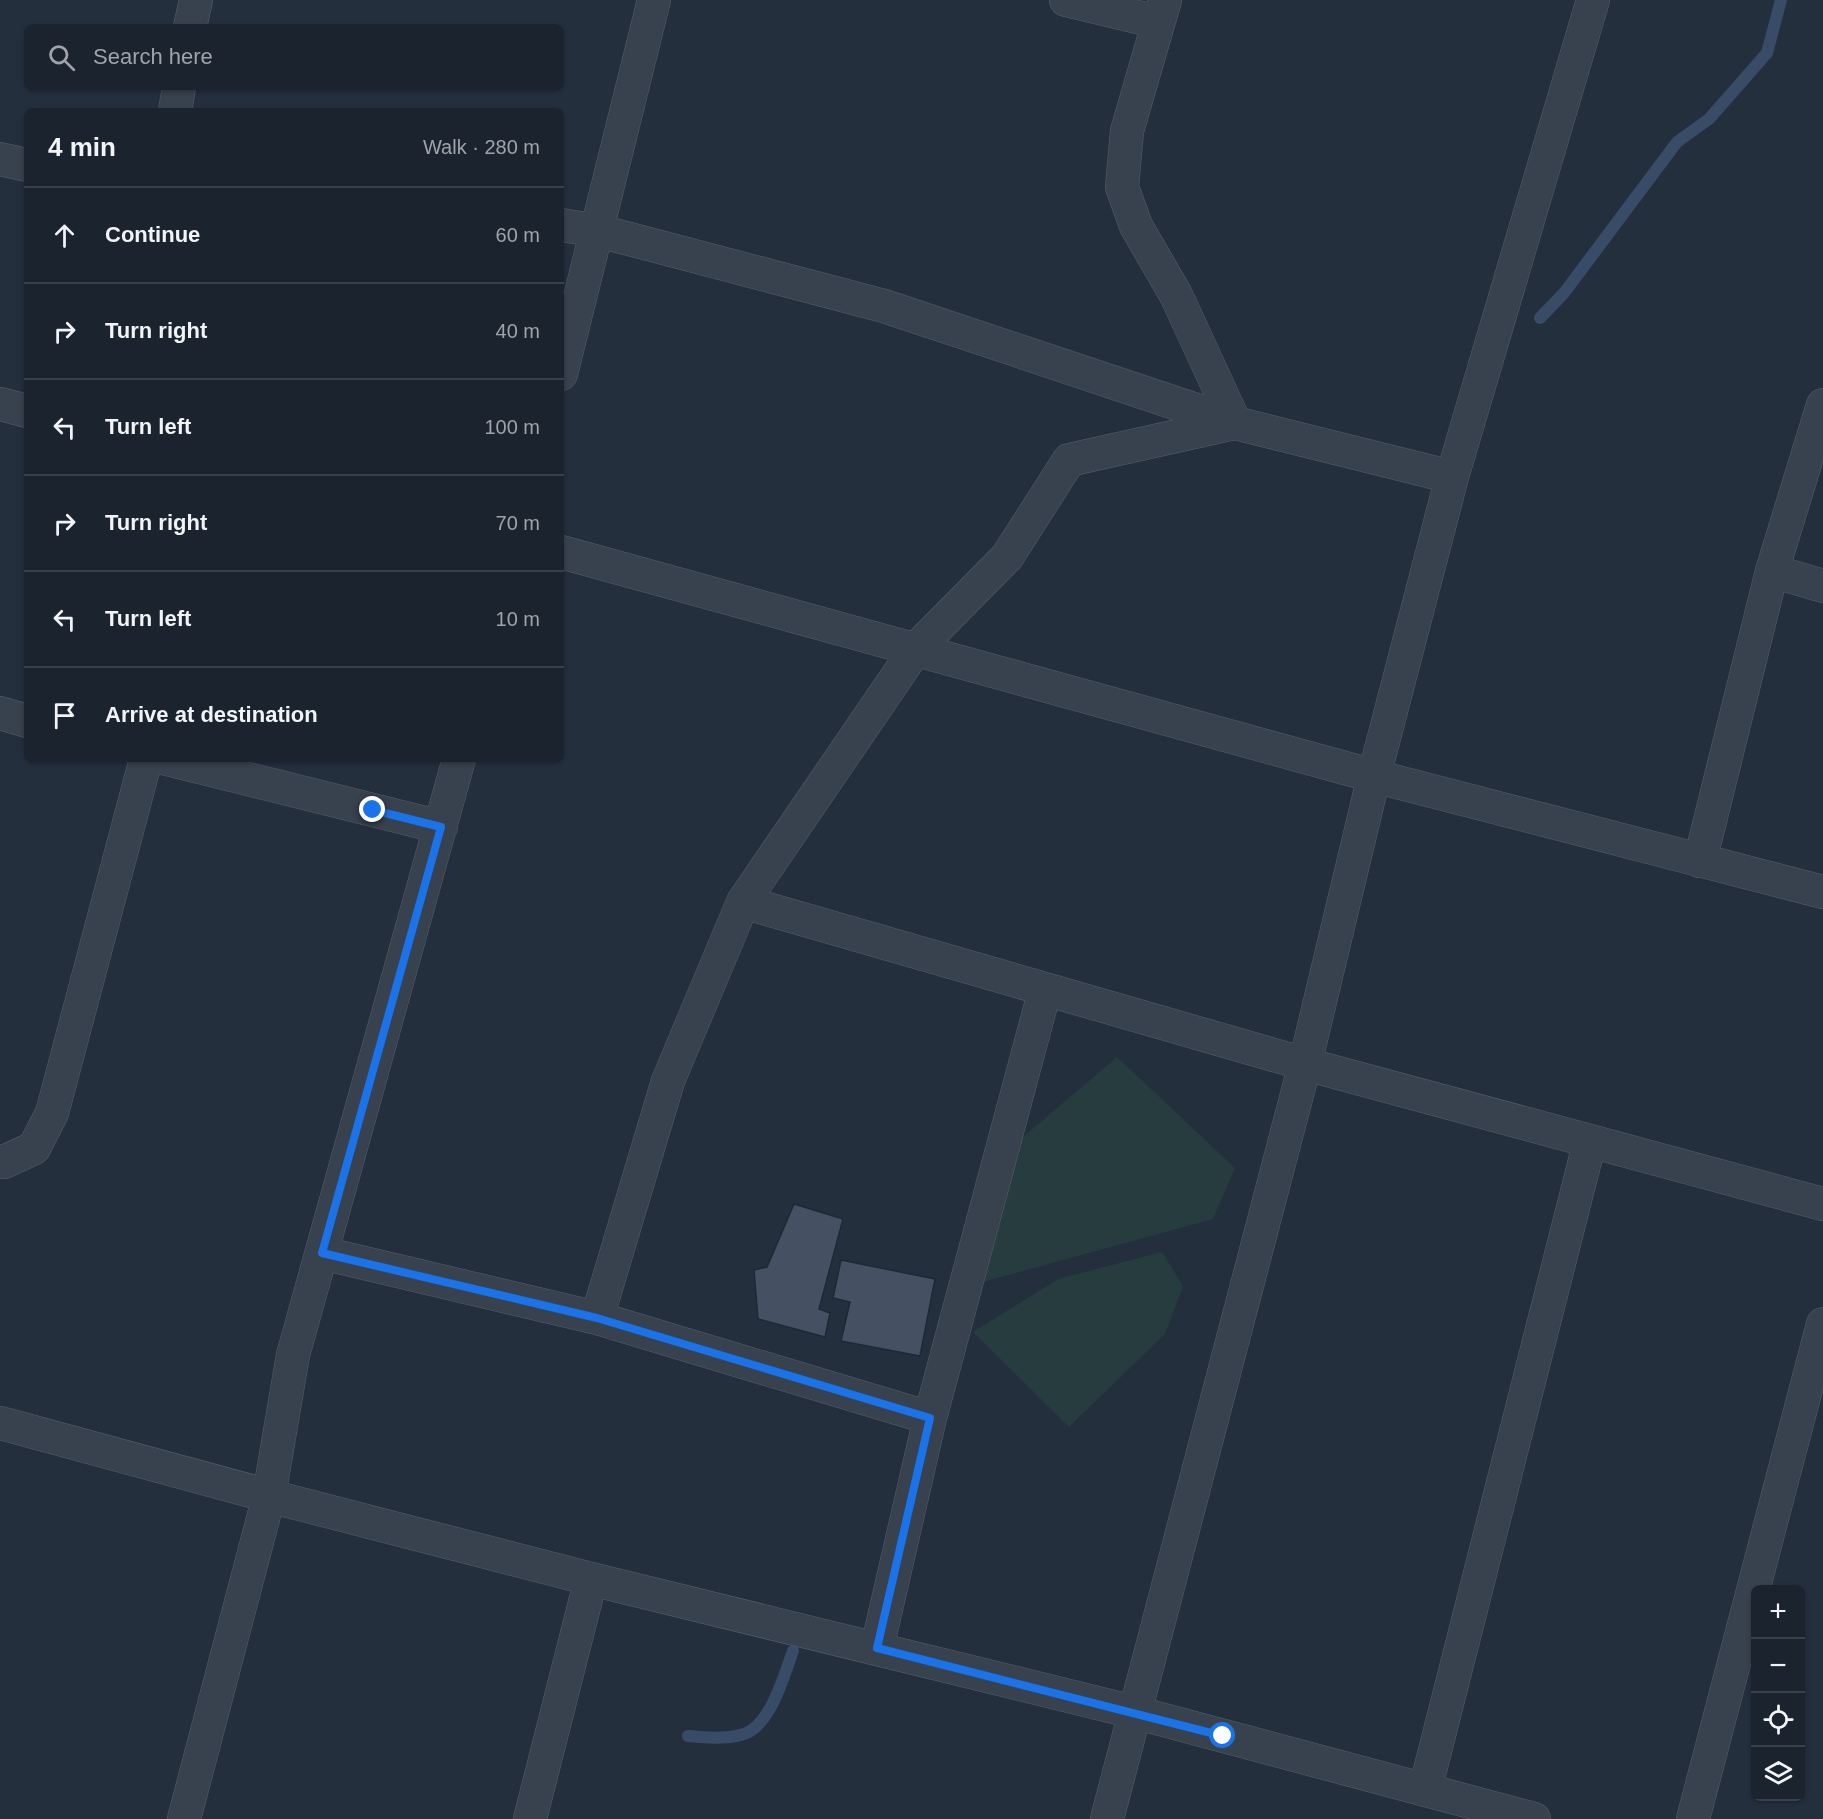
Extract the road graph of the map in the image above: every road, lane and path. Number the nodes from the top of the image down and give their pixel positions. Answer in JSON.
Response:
{"nodes":[{"id":1,"x":196,"y":0,"type":"edge"},
{"id":2,"x":654,"y":0,"type":"edge"},
{"id":3,"x":1066,"y":0,"type":"edge"},
{"id":4,"x":1593,"y":0,"type":"edge"},
{"id":5,"x":1161,"y":11,"type":"edge"},
{"id":6,"x":191,"y":24,"type":"edge"},
{"id":7,"x":178,"y":90,"type":"edge"},
{"id":8,"x":176,"y":108,"type":"edge"},
{"id":9,"x":0,"y":159,"type":"edge"},
{"id":10,"x":24,"y":164,"type":"edge"},
{"id":11,"x":564,"y":225,"type":"edge"},
{"id":12,"x":598,"y":231,"type":"junction"},
{"id":13,"x":564,"y":362,"type":"edge"},
{"id":14,"x":0,"y":404,"type":"edge"},
{"id":15,"x":1823,"y":405,"type":"edge"},
{"id":16,"x":24,"y":410,"type":"edge"},
{"id":17,"x":1234,"y":423,"type":"junction"},
{"id":18,"x":1452,"y":477,"type":"junction"},
{"id":19,"x":564,"y":553,"type":"edge"},
{"id":20,"x":1772,"y":572,"type":"junction"},
{"id":21,"x":1823,"y":586,"type":"edge"},
{"id":22,"x":915,"y":650,"type":"junction"},
{"id":23,"x":0,"y":713,"type":"edge"},
{"id":24,"x":24,"y":720,"type":"edge"},
{"id":25,"x":145,"y":762,"type":"edge"},
{"id":26,"x":179,"y":762,"type":"edge"},
{"id":27,"x":458,"y":762,"type":"edge"},
{"id":28,"x":1374,"y":776,"type":"junction"},
{"id":29,"x":441,"y":827,"type":"junction"},
{"id":30,"x":1700,"y":861,"type":"junction"},
{"id":31,"x":1823,"y":892,"type":"edge"},
{"id":32,"x":743,"y":902,"type":"junction"},
{"id":33,"x":1045,"y":990,"type":"junction"},
{"id":34,"x":1305,"y":1064,"type":"junction"},
{"id":35,"x":1590,"y":1141,"type":"junction"},
{"id":36,"x":0,"y":1161,"type":"edge"},
{"id":37,"x":1823,"y":1204,"type":"edge"},
{"id":38,"x":322,"y":1253,"type":"junction"},
{"id":39,"x":597,"y":1318,"type":"junction"},
{"id":40,"x":1823,"y":1324,"type":"edge"},
{"id":41,"x":930,"y":1418,"type":"junction"},
{"id":42,"x":0,"y":1423,"type":"edge"},
{"id":43,"x":269,"y":1496,"type":"junction"},
{"id":44,"x":591,"y":1579,"type":"junction"},
{"id":45,"x":877,"y":1648,"type":"junction"},
{"id":46,"x":1134,"y":1712,"type":"junction"},
{"id":47,"x":1425,"y":1790,"type":"junction"},
{"id":48,"x":1526,"y":1818,"type":"edge"},
{"id":49,"x":184,"y":1819,"type":"edge"},
{"id":50,"x":530,"y":1819,"type":"edge"},
{"id":51,"x":1107,"y":1819,"type":"edge"},
{"id":52,"x":1693,"y":1819,"type":"edge"}],
"edges":[{"from":1,"to":6,"type":"street"},
{"from":2,"to":12,"type":"street"},
{"from":3,"to":5,"type":"street"},
{"from":4,"to":18,"type":"street"},
{"from":5,"to":17,"type":"street"},
{"from":7,"to":8,"type":"street"},
{"from":9,"to":10,"type":"street"},
{"from":11,"to":12,"type":"street"},
{"from":12,"to":13,"type":"street"},
{"from":12,"to":17,"type":"street"},
{"from":14,"to":16,"type":"street"},
{"from":15,"to":20,"type":"street"},
{"from":17,"to":18,"type":"street"},
{"from":17,"to":22,"type":"street"},
{"from":18,"to":28,"type":"street"},
{"from":19,"to":22,"type":"street"},
{"from":20,"to":21,"type":"street"},
{"from":20,"to":30,"type":"street"},
{"from":22,"to":28,"type":"street"},
{"from":22,"to":32,"type":"street"},
{"from":23,"to":24,"type":"street"},
{"from":25,"to":36,"type":"street"},
{"from":26,"to":29,"type":"street"},
{"from":27,"to":29,"type":"street"},
{"from":28,"to":30,"type":"street"},
{"from":28,"to":34,"type":"street"},
{"from":29,"to":38,"type":"street"},
{"from":30,"to":31,"type":"street"},
{"from":32,"to":33,"type":"street"},
{"from":32,"to":39,"type":"street"},
{"from":33,"to":34,"type":"street"},
{"from":33,"to":41,"type":"street"},
{"from":34,"to":35,"type":"street"},
{"from":34,"to":46,"type":"street"},
{"from":35,"to":37,"type":"street"},
{"from":35,"to":47,"type":"street"},
{"from":38,"to":39,"type":"street"},
{"from":38,"to":43,"type":"street"},
{"from":39,"to":41,"type":"street"},
{"from":40,"to":52,"type":"street"},
{"from":41,"to":45,"type":"street"},
{"from":42,"to":43,"type":"street"},
{"from":43,"to":44,"type":"street"},
{"from":43,"to":49,"type":"street"},
{"from":44,"to":45,"type":"street"},
{"from":44,"to":50,"type":"street"},
{"from":45,"to":46,"type":"street"},
{"from":46,"to":47,"type":"street"},
{"from":46,"to":51,"type":"street"},
{"from":47,"to":48,"type":"street"}]}
